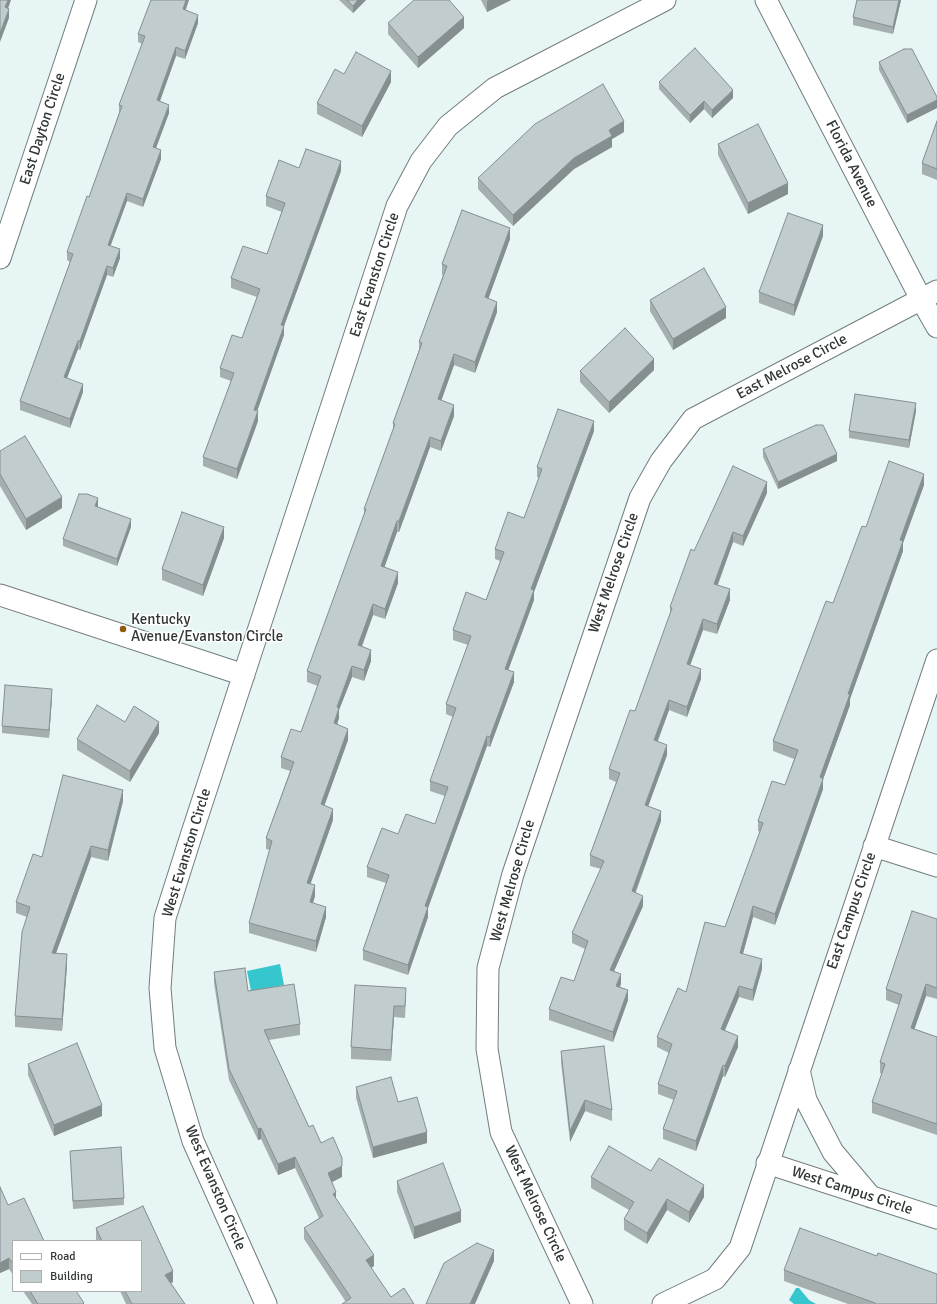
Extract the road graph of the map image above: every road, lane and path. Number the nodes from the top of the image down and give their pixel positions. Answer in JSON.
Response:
{"nodes":[{"id":1,"x":86,"y":0,"type":"edge"},
{"id":2,"x":665,"y":0,"type":"edge"},
{"id":3,"x":766,"y":0,"type":"edge"},
{"id":4,"x":0,"y":258,"type":"edge"},
{"id":5,"x":929,"y":295,"type":"edge"},
{"id":6,"x":937,"y":326,"type":"edge"},
{"id":7,"x":661,"y":461,"type":"joint"},
{"id":8,"x":0,"y":595,"type":"edge"},
{"id":9,"x":937,"y":660,"type":"edge"},
{"id":10,"x":244,"y":675,"type":"junction"},
{"id":11,"x":874,"y":846,"type":"junction"},
{"id":12,"x":937,"y":866,"type":"edge"},
{"id":13,"x":799,"y":1070,"type":"junction"},
{"id":14,"x":767,"y":1163,"type":"junction"},
{"id":15,"x":871,"y":1197,"type":"junction"},
{"id":16,"x":937,"y":1218,"type":"edge"},
{"id":17,"x":266,"y":1304,"type":"edge"},
{"id":18,"x":582,"y":1304,"type":"edge"},
{"id":19,"x":664,"y":1304,"type":"edge"}],
"edges":[{"from":1,"to":4,"type":"street","name":"East Dayton Circle"},
{"from":2,"to":10,"type":"street","name":"East Evanston Circle"},
{"from":3,"to":5,"type":"street","name":"Florida Avenue"},
{"from":5,"to":6,"type":"street","name":"Florida Avenue"},
{"from":5,"to":7,"type":"street","name":"East Melrose Circle"},
{"from":7,"to":18,"type":"street","name":"West Melrose Circle"},
{"from":8,"to":10,"type":"street"},
{"from":9,"to":11,"type":"street","name":"East Campus Circle"},
{"from":10,"to":17,"type":"street","name":"West Evanston Circle"},
{"from":11,"to":12,"type":"street"},
{"from":11,"to":13,"type":"street","name":"East Campus Circle"},
{"from":13,"to":14,"type":"street","name":"East Campus Circle"},
{"from":13,"to":15,"type":"street"},
{"from":14,"to":15,"type":"street","name":"West Campus Circle"},
{"from":14,"to":19,"type":"street","name":"East Campus Circle"},
{"from":15,"to":16,"type":"street","name":"West Campus Circle"}]}
